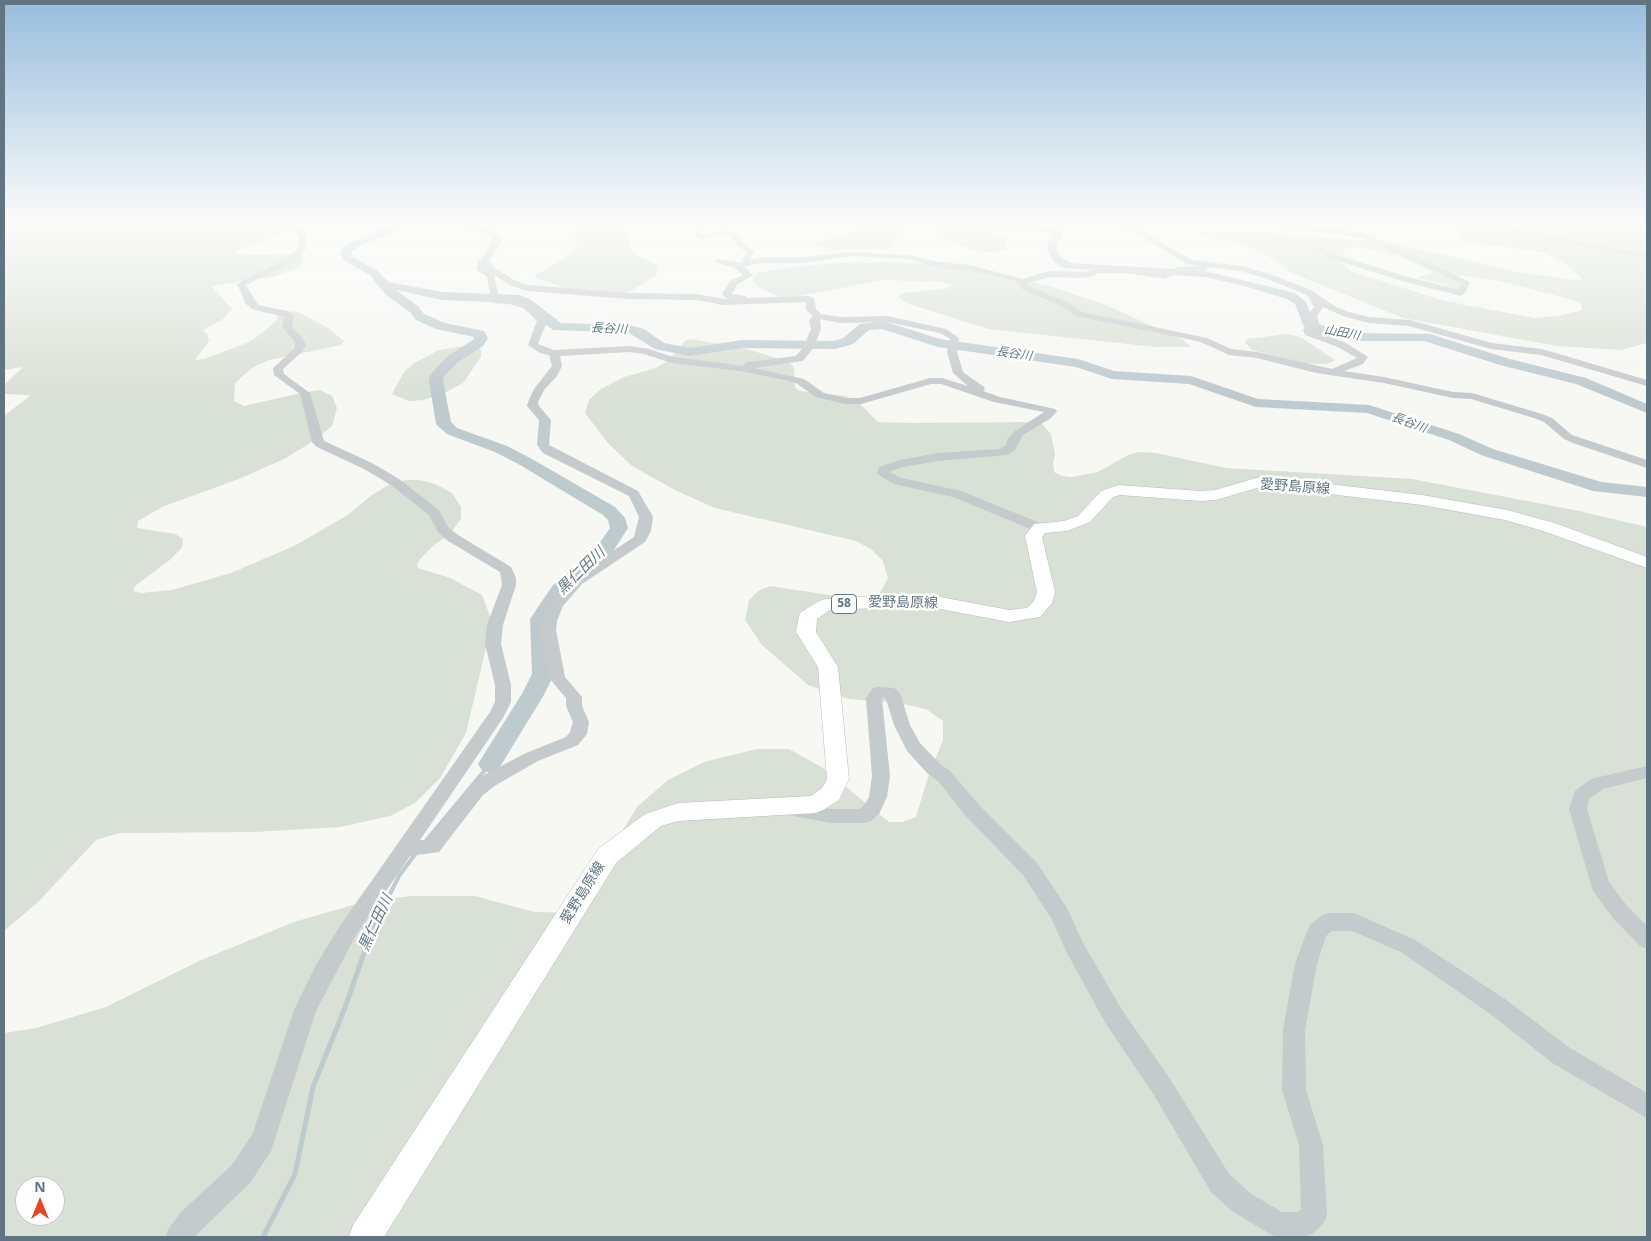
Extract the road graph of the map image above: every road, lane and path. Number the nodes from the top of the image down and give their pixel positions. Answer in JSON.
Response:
{"nodes":[{"id":1,"x":247,"y":281,"type":"edge"},
{"id":2,"x":492,"y":281,"type":"edge"},
{"id":3,"x":510,"y":281,"type":"edge"},
{"id":4,"x":740,"y":281,"type":"edge"},
{"id":5,"x":1020,"y":281,"type":"edge"},
{"id":6,"x":1026,"y":281,"type":"edge"},
{"id":7,"x":1280,"y":281,"type":"edge"},
{"id":8,"x":1416,"y":281,"type":"edge"},
{"id":9,"x":1464,"y":281,"type":"edge"},
{"id":10,"x":1023,"y":282,"type":"junction"},
{"id":11,"x":1312,"y":296,"type":"junction"},
{"id":12,"x":798,"y":299,"type":"junction"},
{"id":13,"x":754,"y":300,"type":"junction"},
{"id":14,"x":724,"y":302,"type":"junction"},
{"id":15,"x":818,"y":316,"type":"junction"},
{"id":16,"x":554,"y":353,"type":"junction"},
{"id":17,"x":711,"y":365,"type":"junction"},
{"id":18,"x":1335,"y":372,"type":"junction"},
{"id":19,"x":1647,"y":383,"type":"edge"},
{"id":20,"x":998,"y":400,"type":"junction"},
{"id":21,"x":1647,"y":464,"type":"edge"},
{"id":22,"x":1040,"y":528,"type":"junction"},
{"id":23,"x":1647,"y":563,"type":"edge"},
{"id":24,"x":1647,"y":772,"type":"edge"},
{"id":25,"x":765,"y":806,"type":"junction"},
{"id":26,"x":414,"y":849,"type":"junction"},
{"id":27,"x":1647,"y":940,"type":"edge"},
{"id":28,"x":1647,"y":1106,"type":"edge"},
{"id":29,"x":178,"y":1237,"type":"edge"},
{"id":30,"x":365,"y":1237,"type":"edge"}],
"edges":[{"from":1,"to":26,"type":"street"},
{"from":2,"to":16,"type":"street"},
{"from":3,"to":14,"type":"street"},
{"from":4,"to":13,"type":"street"},
{"from":5,"to":10,"type":"street"},
{"from":6,"to":10,"type":"street"},
{"from":7,"to":11,"type":"street"},
{"from":8,"to":9,"type":"street"},
{"from":10,"to":18,"type":"street"},
{"from":11,"to":18,"type":"street"},
{"from":11,"to":19,"type":"street"},
{"from":12,"to":13,"type":"street"},
{"from":12,"to":14,"type":"street"},
{"from":12,"to":15,"type":"street"},
{"from":13,"to":14,"type":"street"},
{"from":15,"to":17,"type":"street"},
{"from":15,"to":20,"type":"street"},
{"from":16,"to":17,"type":"street"},
{"from":16,"to":26,"type":"street"},
{"from":17,"to":20,"type":"street"},
{"from":18,"to":21,"type":"street"},
{"from":20,"to":22,"type":"street"},
{"from":22,"to":23,"type":"main road","name":"愛野島原線"},
{"from":22,"to":25,"type":"main road","name":"愛野島原線","number":"58"},
{"from":24,"to":27,"type":"street"},
{"from":25,"to":28,"type":"street"},
{"from":25,"to":30,"type":"main road","name":"愛野島原線","number":"58"},
{"from":26,"to":29,"type":"street"}]}
